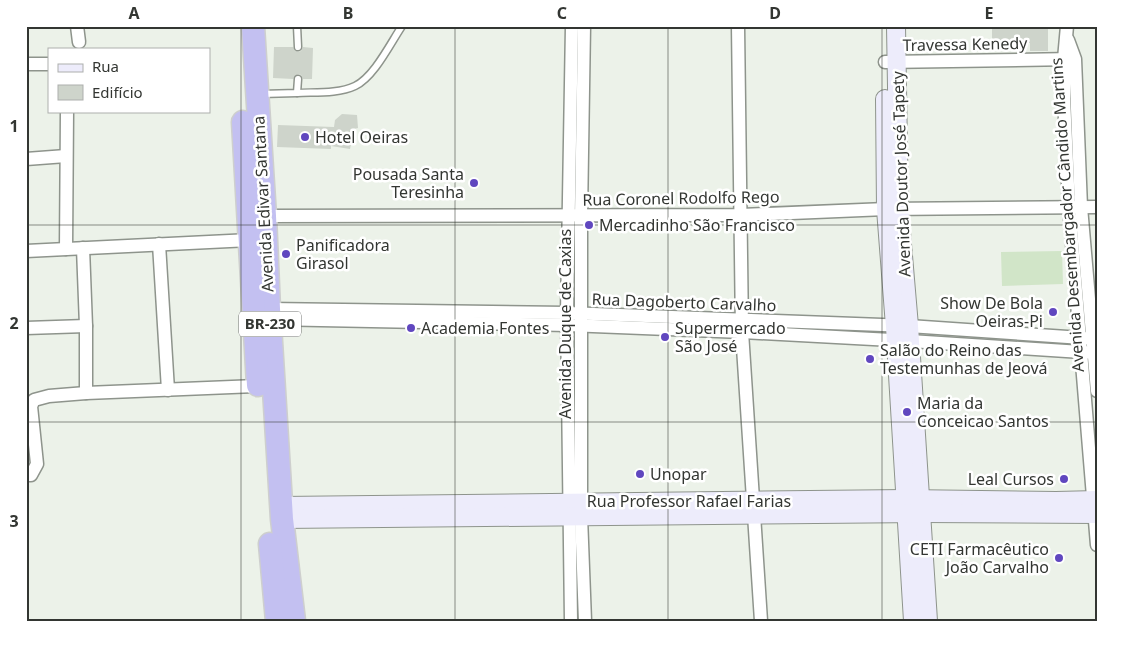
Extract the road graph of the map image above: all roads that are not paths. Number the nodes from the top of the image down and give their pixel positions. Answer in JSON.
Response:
{"nodes":[{"id":1,"x":77,"y":26,"type":"edge"},
{"id":2,"x":239,"y":26,"type":"edge"},
{"id":3,"x":253,"y":26,"type":"edge"},
{"id":4,"x":297,"y":26,"type":"edge"},
{"id":5,"x":402,"y":26,"type":"edge"},
{"id":6,"x":572,"y":26,"type":"edge"},
{"id":7,"x":584,"y":26,"type":"edge"},
{"id":8,"x":738,"y":26,"type":"edge"},
{"id":9,"x":884,"y":26,"type":"edge"},
{"id":10,"x":896,"y":26,"type":"edge"},
{"id":11,"x":1067,"y":32,"type":"edge"},
{"id":12,"x":79,"y":42,"type":"dead end"},
{"id":13,"x":298,"y":47,"type":"dead end"},
{"id":14,"x":1070,"y":59,"type":"junction"},
{"id":15,"x":890,"y":61,"type":"junction"},
{"id":16,"x":26,"y":64,"type":"edge"},
{"id":17,"x":48,"y":64,"type":"edge"},
{"id":18,"x":298,"y":79,"type":"dead end"},
{"id":19,"x":297,"y":93,"type":"junction"},
{"id":20,"x":257,"y":94,"type":"junction"},
{"id":21,"x":67,"y":112,"type":"edge"},
{"id":22,"x":252,"y":146,"type":"junction"},
{"id":23,"x":66,"y":156,"type":"junction"},
{"id":24,"x":26,"y":159,"type":"edge"},
{"id":25,"x":1075,"y":207,"type":"junction"},
{"id":26,"x":1097,"y":207,"type":"edge"},
{"id":27,"x":893,"y":209,"type":"junction"},
{"id":28,"x":265,"y":216,"type":"junction"},
{"id":29,"x":575,"y":216,"type":"junction"},
{"id":30,"x":741,"y":216,"type":"junction"},
{"id":31,"x":250,"y":240,"type":"junction"},
{"id":32,"x":160,"y":244,"type":"junction"},
{"id":33,"x":83,"y":248,"type":"junction"},
{"id":34,"x":66,"y":249,"type":"junction"},
{"id":35,"x":26,"y":251,"type":"edge"},
{"id":36,"x":269,"y":314,"type":"junction"},
{"id":37,"x":567,"y":319,"type":"junction"},
{"id":38,"x":582,"y":320,"type":"junction"},
{"id":39,"x":86,"y":326,"type":"junction"},
{"id":40,"x":742,"y":326,"type":"junction"},
{"id":41,"x":26,"y":328,"type":"edge"},
{"id":42,"x":902,"y":333,"type":"junction"},
{"id":43,"x":1090,"y":338,"type":"edge"},
{"id":44,"x":1090,"y":352,"type":"edge"},
{"id":45,"x":258,"y":386,"type":"junction"},
{"id":46,"x":168,"y":390,"type":"junction"},
{"id":47,"x":1097,"y":391,"type":"edge"},
{"id":48,"x":86,"y":393,"type":"junction"},
{"id":49,"x":26,"y":475,"type":"edge"},
{"id":50,"x":914,"y":506,"type":"junction"},
{"id":51,"x":1095,"y":507,"type":"edge"},
{"id":52,"x":753,"y":508,"type":"junction"},
{"id":53,"x":575,"y":509,"type":"junction"},
{"id":54,"x":281,"y":512,"type":"junction"},
{"id":55,"x":1097,"y":545,"type":"edge"},
{"id":56,"x":277,"y":621,"type":"edge"},
{"id":57,"x":294,"y":621,"type":"edge"},
{"id":58,"x":571,"y":621,"type":"edge"},
{"id":59,"x":585,"y":621,"type":"edge"},
{"id":60,"x":761,"y":621,"type":"edge"},
{"id":61,"x":913,"y":621,"type":"edge"},
{"id":62,"x":928,"y":621,"type":"edge"}],
"edges":[{"from":1,"to":12,"type":"street"},
{"from":2,"to":22,"type":"highway","name":"Avenida Edivar Santana","number":"BR-230"},
{"from":3,"to":20,"type":"highway","name":"Avenida Edivar Santana","number":"BR-230"},
{"from":4,"to":13,"type":"lane"},
{"from":5,"to":19,"type":"lane"},
{"from":6,"to":29,"type":"street","name":"Avenida Duque de Caxias"},
{"from":7,"to":29,"type":"street","name":"Avenida Duque de Caxias"},
{"from":8,"to":30,"type":"street"},
{"from":9,"to":15,"type":"main road","name":"Avenida Doutor José Tapety"},
{"from":10,"to":15,"type":"main road","name":"Avenida Doutor José Tapety"},
{"from":11,"to":14,"type":"street","name":"Avenida Desembargador Cândido Martins"},
{"from":14,"to":15,"type":"street","name":"Travessa Kenedy"},
{"from":14,"to":25,"type":"street","name":"Avenida Desembargador Cândido Martins"},
{"from":15,"to":27,"type":"main road","name":"Avenida Doutor José Tapety"},
{"from":16,"to":17,"type":"street"},
{"from":18,"to":19,"type":"lane"},
{"from":19,"to":20,"type":"lane"},
{"from":20,"to":22,"type":"highway","name":"Avenida Edivar Santana","number":"BR-230"},
{"from":21,"to":23,"type":"street"},
{"from":22,"to":28,"type":"highway","name":"Avenida Edivar Santana","number":"BR-230"},
{"from":22,"to":31,"type":"highway","name":"Avenida Edivar Santana","number":"BR-230"},
{"from":23,"to":24,"type":"street"},
{"from":23,"to":34,"type":"street"},
{"from":25,"to":26,"type":"street","name":"Rua Coronel Rodolfo Rego"},
{"from":25,"to":27,"type":"street","name":"Rua Coronel Rodolfo Rego"},
{"from":25,"to":43,"type":"street","name":"Avenida Desembargador Cândido Martins"},
{"from":27,"to":30,"type":"street","name":"Rua Coronel Rodolfo Rego"},
{"from":27,"to":42,"type":"main road","name":"Avenida Doutor José Tapety"},
{"from":28,"to":29,"type":"street","name":"Rua Coronel Rodolfo Rego"},
{"from":28,"to":36,"type":"highway","name":"Avenida Edivar Santana","number":"BR-230"},
{"from":29,"to":30,"type":"street","name":"Rua Coronel Rodolfo Rego"},
{"from":29,"to":37,"type":"street","name":"Avenida Duque de Caxias"},
{"from":29,"to":38,"type":"street","name":"Avenida Duque de Caxias"},
{"from":30,"to":40,"type":"street"},
{"from":31,"to":32,"type":"street"},
{"from":31,"to":45,"type":"highway","name":"Avenida Edivar Santana","number":"BR-230"},
{"from":32,"to":33,"type":"street"},
{"from":32,"to":46,"type":"street"},
{"from":33,"to":34,"type":"street"},
{"from":33,"to":39,"type":"street"},
{"from":34,"to":35,"type":"street"},
{"from":36,"to":37,"type":"street","name":"Rua Dagoberto Carvalho"},
{"from":36,"to":54,"type":"highway","name":"Avenida Edivar Santana","number":"BR-230"},
{"from":37,"to":38,"type":"street","name":"Rua Dagoberto Carvalho"},
{"from":37,"to":53,"type":"street","name":"Avenida Duque de Caxias"},
{"from":38,"to":40,"type":"street","name":"Rua Dagoberto Carvalho"},
{"from":38,"to":53,"type":"street","name":"Avenida Duque de Caxias"},
{"from":39,"to":41,"type":"street"},
{"from":39,"to":48,"type":"street"},
{"from":40,"to":42,"type":"street","name":"Rua Dagoberto Carvalho"},
{"from":40,"to":52,"type":"street"},
{"from":42,"to":43,"type":"street","name":"Rua Dagoberto Carvalho"},
{"from":42,"to":44,"type":"street","name":"Rua Dagoberto Carvalho"},
{"from":42,"to":50,"type":"main road","name":"Avenida Doutor José Tapety"},
{"from":43,"to":44,"type":"street","name":"Avenida Desembargador Cândido Martins"},
{"from":44,"to":47,"type":"street","name":"Avenida Desembargador Cândido Martins"},
{"from":44,"to":51,"type":"street","name":"Avenida Desembargador Cândido Martins"},
{"from":45,"to":46,"type":"street"},
{"from":45,"to":56,"type":"highway","name":"Avenida Edivar Santana","number":"BR-230"},
{"from":46,"to":48,"type":"street"},
{"from":48,"to":49,"type":"street"},
{"from":50,"to":51,"type":"main road","name":"Rua Professor Rafael Farias"},
{"from":50,"to":52,"type":"main road","name":"Rua Professor Rafael Farias"},
{"from":50,"to":61,"type":"main road","name":"Avenida Doutor José Tapety"},
{"from":50,"to":62,"type":"main road","name":"Avenida Doutor José Tapety"},
{"from":51,"to":55,"type":"street","name":"Avenida Desembargador Cândido Martins"},
{"from":52,"to":53,"type":"main road","name":"Rua Professor Rafael Farias"},
{"from":52,"to":60,"type":"street"},
{"from":53,"to":54,"type":"main road","name":"Rua Professor Rafael Farias"},
{"from":53,"to":58,"type":"street","name":"Avenida Duque de Caxias"},
{"from":53,"to":59,"type":"street","name":"Avenida Duque de Caxias"},
{"from":54,"to":57,"type":"highway","name":"Avenida Edivar Santana","number":"BR-230"}]}
